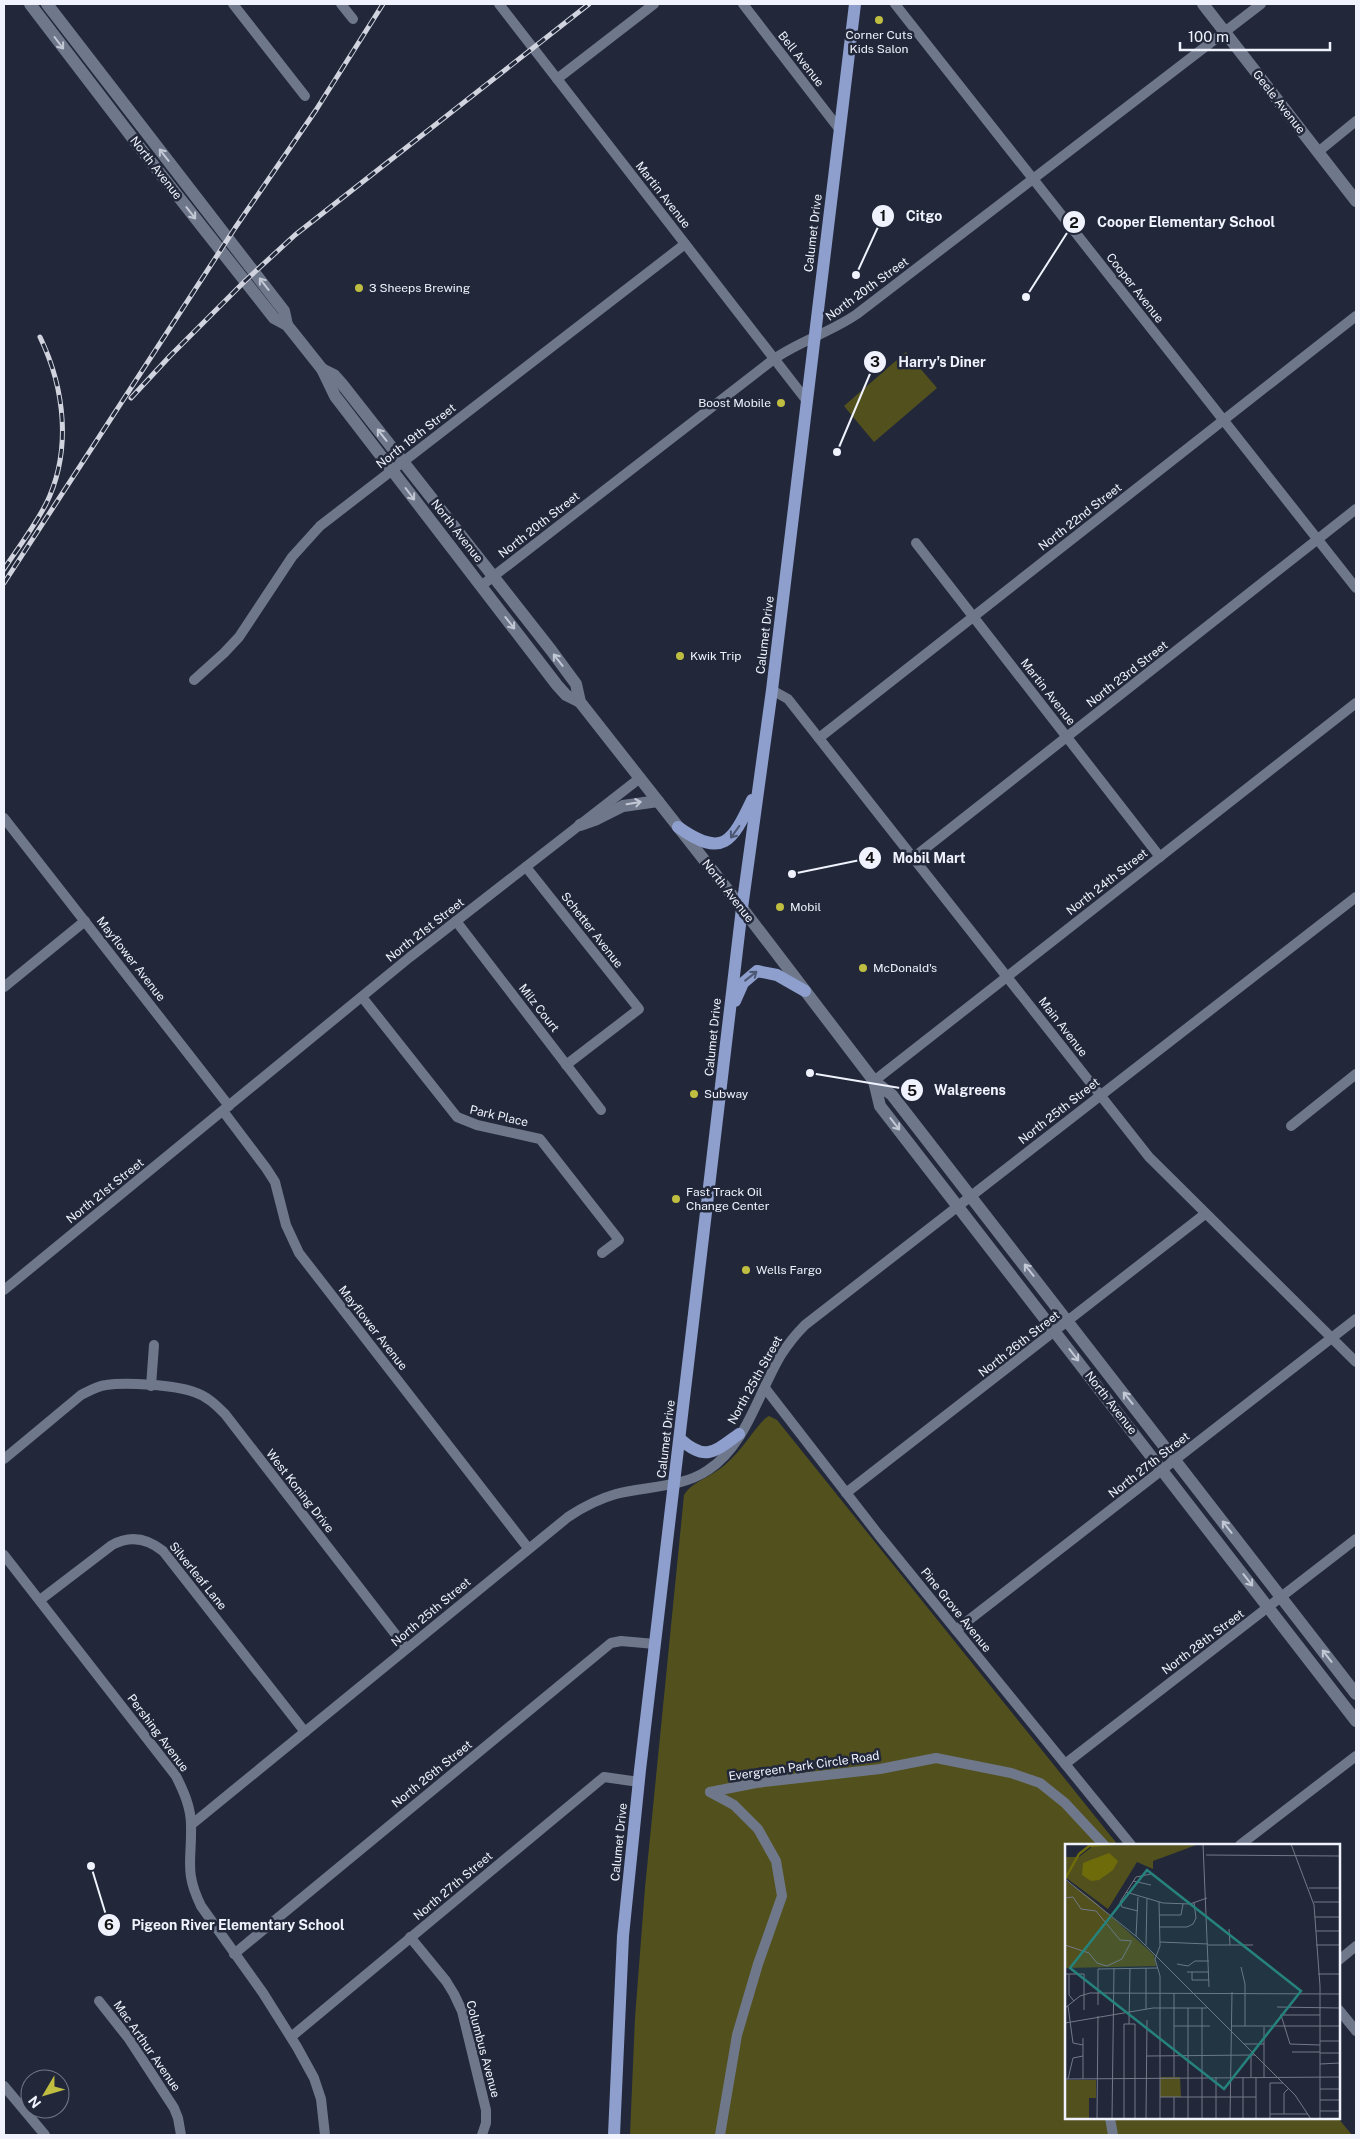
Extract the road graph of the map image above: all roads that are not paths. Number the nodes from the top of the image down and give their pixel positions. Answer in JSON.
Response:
{"nodes":[{"id":1,"x":30,"y":4,"type":"edge"},
{"id":2,"x":47,"y":4,"type":"edge"},
{"id":3,"x":233,"y":4,"type":"edge"},
{"id":4,"x":341,"y":4,"type":"edge"},
{"id":5,"x":499,"y":4,"type":"edge"},
{"id":6,"x":654,"y":4,"type":"edge"},
{"id":7,"x":743,"y":4,"type":"edge"},
{"id":8,"x":855,"y":4,"type":"edge"},
{"id":9,"x":895,"y":4,"type":"edge"},
{"id":10,"x":1203,"y":4,"type":"edge"},
{"id":11,"x":1261,"y":4,"type":"edge"},
{"id":12,"x":353,"y":19,"type":"dead end"},
{"id":13,"x":1225,"y":32,"type":"junction"},
{"id":14,"x":557,"y":79,"type":"junction"},
{"id":15,"x":305,"y":96,"type":"dead end"},
{"id":16,"x":1356,"y":121,"type":"edge"},
{"id":17,"x":840,"y":130,"type":"junction"},
{"id":18,"x":1318,"y":152,"type":"junction"},
{"id":19,"x":1034,"y":179,"type":"junction"},
{"id":20,"x":1356,"y":200,"type":"edge"},
{"id":21,"x":685,"y":244,"type":"junction"},
{"id":22,"x":1356,"y":316,"type":"edge"},
{"id":23,"x":287,"y":325,"type":"junction"},
{"id":24,"x":814,"y":337,"type":"junction"},
{"id":25,"x":774,"y":359,"type":"junction"},
{"id":26,"x":322,"y":370,"type":"junction"},
{"id":27,"x":807,"y":401,"type":"junction"},
{"id":28,"x":1224,"y":420,"type":"junction"},
{"id":29,"x":403,"y":462,"type":"junction"},
{"id":30,"x":392,"y":470,"type":"junction"},
{"id":31,"x":1356,"y":509,"type":"edge"},
{"id":32,"x":1318,"y":539,"type":"junction"},
{"id":33,"x":916,"y":543,"type":"dead end"},
{"id":34,"x":493,"y":577,"type":"junction"},
{"id":35,"x":481,"y":586,"type":"junction"},
{"id":36,"x":1356,"y":588,"type":"edge"},
{"id":37,"x":973,"y":617,"type":"junction"},
{"id":38,"x":194,"y":680,"type":"dead end"},
{"id":39,"x":772,"y":690,"type":"junction"},
{"id":40,"x":580,"y":702,"type":"junction"},
{"id":41,"x":1356,"y":703,"type":"edge"},
{"id":42,"x":1067,"y":737,"type":"junction"},
{"id":43,"x":819,"y":738,"type":"junction"},
{"id":44,"x":640,"y":778,"type":"junction"},
{"id":45,"x":758,"y":789,"type":"junction"},
{"id":46,"x":658,"y":801,"type":"junction"},
{"id":47,"x":4,"y":818,"type":"edge"},
{"id":48,"x":580,"y":825,"type":"junction"},
{"id":49,"x":678,"y":827,"type":"junction"},
{"id":50,"x":1160,"y":857,"type":"junction"},
{"id":51,"x":913,"y":858,"type":"junction"},
{"id":52,"x":526,"y":867,"type":"junction"},
{"id":53,"x":1356,"y":897,"type":"edge"},
{"id":54,"x":742,"y":908,"type":"junction"},
{"id":55,"x":85,"y":921,"type":"junction"},
{"id":56,"x":456,"y":921,"type":"junction"},
{"id":57,"x":1007,"y":976,"type":"junction"},
{"id":58,"x":4,"y":987,"type":"edge"},
{"id":59,"x":805,"y":991,"type":"junction"},
{"id":60,"x":362,"y":997,"type":"junction"},
{"id":61,"x":729,"y":1018,"type":"junction"},
{"id":62,"x":566,"y":1065,"type":"junction"},
{"id":63,"x":1356,"y":1074,"type":"edge"},
{"id":64,"x":874,"y":1081,"type":"junction"},
{"id":65,"x":1100,"y":1094,"type":"junction"},
{"id":66,"x":226,"y":1108,"type":"junction"},
{"id":67,"x":601,"y":1110,"type":"dead end"},
{"id":68,"x":1291,"y":1126,"type":"dead end"},
{"id":69,"x":971,"y":1196,"type":"junction"},
{"id":70,"x":958,"y":1206,"type":"junction"},
{"id":71,"x":1205,"y":1214,"type":"junction"},
{"id":72,"x":602,"y":1253,"type":"dead end"},
{"id":73,"x":4,"y":1290,"type":"edge"},
{"id":74,"x":1356,"y":1319,"type":"edge"},
{"id":75,"x":1069,"y":1321,"type":"junction"},
{"id":76,"x":1056,"y":1331,"type":"junction"},
{"id":77,"x":1331,"y":1338,"type":"junction"},
{"id":78,"x":154,"y":1344,"type":"dead end"},
{"id":79,"x":1356,"y":1362,"type":"edge"},
{"id":80,"x":151,"y":1386,"type":"junction"},
{"id":81,"x":765,"y":1388,"type":"junction"},
{"id":82,"x":739,"y":1434,"type":"junction"},
{"id":83,"x":680,"y":1439,"type":"junction"},
{"id":84,"x":4,"y":1459,"type":"edge"},
{"id":85,"x":1176,"y":1460,"type":"junction"},
{"id":86,"x":1163,"y":1470,"type":"junction"},
{"id":87,"x":675,"y":1483,"type":"junction"},
{"id":88,"x":846,"y":1494,"type":"junction"},
{"id":89,"x":1356,"y":1540,"type":"edge"},
{"id":90,"x":528,"y":1548,"type":"junction"},
{"id":91,"x":4,"y":1555,"type":"edge"},
{"id":92,"x":1282,"y":1598,"type":"junction"},
{"id":93,"x":40,"y":1600,"type":"junction"},
{"id":94,"x":1269,"y":1607,"type":"junction"},
{"id":95,"x":956,"y":1630,"type":"junction"},
{"id":96,"x":655,"y":1644,"type":"junction"},
{"id":97,"x":406,"y":1648,"type":"junction"},
{"id":98,"x":1356,"y":1694,"type":"edge"},
{"id":99,"x":1356,"y":1721,"type":"edge"},
{"id":100,"x":305,"y":1732,"type":"junction"},
{"id":101,"x":1356,"y":1756,"type":"edge"},
{"id":102,"x":1065,"y":1764,"type":"junction"},
{"id":103,"x":639,"y":1782,"type":"junction"},
{"id":104,"x":191,"y":1825,"type":"junction"},
{"id":105,"x":1103,"y":1844,"type":"edge"},
{"id":106,"x":1130,"y":1844,"type":"edge"},
{"id":107,"x":1241,"y":1844,"type":"edge"},
{"id":108,"x":410,"y":1937,"type":"junction"},
{"id":109,"x":1356,"y":1946,"type":"edge"},
{"id":110,"x":234,"y":1954,"type":"junction"},
{"id":111,"x":1340,"y":1959,"type":"edge"},
{"id":112,"x":99,"y":2001,"type":"dead end"},
{"id":113,"x":1340,"y":2011,"type":"edge"},
{"id":114,"x":1356,"y":2031,"type":"edge"},
{"id":115,"x":291,"y":2037,"type":"junction"},
{"id":116,"x":4,"y":2086,"type":"edge"},
{"id":117,"x":1110,"y":2119,"type":"edge"},
{"id":118,"x":45,"y":2135,"type":"edge"},
{"id":119,"x":180,"y":2135,"type":"edge"},
{"id":120,"x":324,"y":2135,"type":"edge"},
{"id":121,"x":482,"y":2135,"type":"edge"},
{"id":122,"x":614,"y":2135,"type":"edge"},
{"id":123,"x":720,"y":2135,"type":"edge"},
{"id":124,"x":1113,"y":2135,"type":"edge"}],
"edges":[{"from":1,"to":23,"type":"main road","name":"North Avenue","one_way":true},
{"from":23,"to":2,"type":"main road","name":"North Avenue","one_way":true},
{"from":3,"to":15,"type":"street"},
{"from":4,"to":12,"type":"street"},
{"from":5,"to":14,"type":"street","name":"Martin Avenue"},
{"from":6,"to":14,"type":"street"},
{"from":7,"to":17,"type":"street","name":"Bell Avenue"},
{"from":8,"to":17,"type":"main road","name":"Calumet Drive"},
{"from":9,"to":19,"type":"street","name":"Cooper Avenue"},
{"from":10,"to":13,"type":"main road","name":"Geele Avenue"},
{"from":11,"to":13,"type":"street","name":"North 20th Street"},
{"from":13,"to":18,"type":"main road","name":"Geele Avenue"},
{"from":13,"to":19,"type":"street","name":"North 20th Street"},
{"from":14,"to":21,"type":"street","name":"Martin Avenue"},
{"from":16,"to":18,"type":"street"},
{"from":17,"to":24,"type":"main road","name":"Calumet Drive"},
{"from":18,"to":20,"type":"main road","name":"Geele Avenue"},
{"from":19,"to":24,"type":"street","name":"North 20th Street"},
{"from":19,"to":28,"type":"street","name":"Cooper Avenue"},
{"from":21,"to":25,"type":"street","name":"Martin Avenue"},
{"from":21,"to":29,"type":"street","name":"North 19th Street"},
{"from":22,"to":28,"type":"street","name":"North 22nd Street"},
{"from":23,"to":26,"type":"main road","name":"North Avenue"},
{"from":24,"to":25,"type":"street","name":"North 20th Street"},
{"from":24,"to":27,"type":"main road","name":"Calumet Drive"},
{"from":25,"to":27,"type":"street","name":"Martin Avenue"},
{"from":25,"to":34,"type":"street","name":"North 20th Street"},
{"from":29,"to":26,"type":"main road","name":"North Avenue","one_way":true},
{"from":26,"to":30,"type":"main road","name":"North Avenue"},
{"from":27,"to":39,"type":"main road","name":"Calumet Drive"},
{"from":28,"to":32,"type":"street","name":"Cooper Avenue"},
{"from":28,"to":37,"type":"street","name":"North 22nd Street"},
{"from":29,"to":30,"type":"street","name":"North 19th Street"},
{"from":29,"to":34,"type":"main road","name":"North Avenue"},
{"from":30,"to":35,"type":"main road","name":"North Avenue","one_way":true},
{"from":30,"to":38,"type":"street","name":"North 19th Street"},
{"from":31,"to":32,"type":"street","name":"North 23rd Street"},
{"from":32,"to":36,"type":"street","name":"Cooper Avenue"},
{"from":32,"to":42,"type":"street","name":"North 23rd Street"},
{"from":33,"to":37,"type":"street","name":"Martin Avenue"},
{"from":34,"to":35,"type":"street","name":"North 20th Street"},
{"from":40,"to":34,"type":"main road","name":"North Avenue","one_way":true},
{"from":35,"to":40,"type":"main road","name":"North Avenue","one_way":true},
{"from":37,"to":42,"type":"street","name":"Martin Avenue"},
{"from":37,"to":43,"type":"street","name":"North 22nd Street"},
{"from":39,"to":43,"type":"street","name":"Main Avenue"},
{"from":39,"to":45,"type":"main road","name":"Calumet Drive"},
{"from":40,"to":44,"type":"main road","name":"North Avenue"},
{"from":41,"to":50,"type":"street","name":"North 24th Street"},
{"from":42,"to":50,"type":"street","name":"Martin Avenue"},
{"from":42,"to":51,"type":"street","name":"North 23rd Street"},
{"from":43,"to":51,"type":"street","name":"Main Avenue"},
{"from":44,"to":46,"type":"main road","name":"North Avenue"},
{"from":44,"to":48,"type":"street","name":"North 21st Street"},
{"from":45,"to":49,"type":"main road","one_way":true},
{"from":45,"to":54,"type":"main road","name":"Calumet Drive"},
{"from":48,"to":46,"type":"main road","one_way":true},
{"from":46,"to":49,"type":"main road","name":"North Avenue"},
{"from":47,"to":55,"type":"street","name":"Mayflower Avenue"},
{"from":48,"to":52,"type":"street","name":"North 21st Street"},
{"from":49,"to":54,"type":"main road","name":"North Avenue"},
{"from":50,"to":57,"type":"street","name":"North 24th Street"},
{"from":51,"to":57,"type":"street","name":"Main Avenue"},
{"from":52,"to":56,"type":"street","name":"North 21st Street"},
{"from":52,"to":62,"type":"street","name":"Schetter Avenue"},
{"from":53,"to":65,"type":"street","name":"North 25th Street"},
{"from":54,"to":59,"type":"main road","name":"North Avenue"},
{"from":54,"to":61,"type":"main road","name":"Calumet Drive"},
{"from":55,"to":58,"type":"street"},
{"from":55,"to":66,"type":"street","name":"Mayflower Avenue"},
{"from":56,"to":60,"type":"street","name":"North 21st Street"},
{"from":56,"to":62,"type":"street","name":"Milz Court"},
{"from":57,"to":64,"type":"street","name":"North 24th Street"},
{"from":57,"to":65,"type":"street","name":"Main Avenue"},
{"from":61,"to":59,"type":"main road","one_way":true},
{"from":59,"to":64,"type":"main road","name":"North Avenue"},
{"from":60,"to":66,"type":"street","name":"North 21st Street"},
{"from":60,"to":72,"type":"street","name":"Park Place"},
{"from":61,"to":83,"type":"main road","name":"Calumet Drive"},
{"from":62,"to":67,"type":"street","name":"Milz Court"},
{"from":63,"to":68,"type":"street"},
{"from":64,"to":69,"type":"main road","name":"North Avenue"},
{"from":64,"to":70,"type":"main road","name":"North Avenue","one_way":true},
{"from":65,"to":69,"type":"street","name":"North 25th Street"},
{"from":65,"to":71,"type":"street","name":"Main Avenue"},
{"from":66,"to":73,"type":"street","name":"North 21st Street"},
{"from":66,"to":90,"type":"street","name":"Mayflower Avenue"},
{"from":69,"to":70,"type":"street","name":"North 25th Street"},
{"from":75,"to":69,"type":"main road","name":"North Avenue","one_way":true},
{"from":70,"to":76,"type":"main road","name":"North Avenue"},
{"from":70,"to":81,"type":"street","name":"North 25th Street"},
{"from":71,"to":75,"type":"street","name":"North 26th Street"},
{"from":71,"to":77,"type":"street","name":"Main Avenue"},
{"from":74,"to":77,"type":"street","name":"North 27th Street"},
{"from":75,"to":76,"type":"street","name":"North 26th Street"},
{"from":85,"to":75,"type":"main road","name":"North Avenue","one_way":true},
{"from":76,"to":86,"type":"main road","name":"North Avenue","one_way":true},
{"from":76,"to":88,"type":"street","name":"North 26th Street"},
{"from":77,"to":79,"type":"street","name":"Main Avenue"},
{"from":77,"to":85,"type":"street","name":"North 27th Street"},
{"from":78,"to":80,"type":"street"},
{"from":80,"to":84,"type":"street","name":"West Koning Drive"},
{"from":80,"to":97,"type":"street","name":"West Koning Drive"},
{"from":81,"to":82,"type":"street","name":"North 25th Street"},
{"from":81,"to":88,"type":"street","name":"Pine Grove Avenue"},
{"from":82,"to":83,"type":"main road"},
{"from":82,"to":87,"type":"street","name":"North 25th Street"},
{"from":83,"to":87,"type":"main road","name":"Calumet Drive"},
{"from":85,"to":86,"type":"street","name":"North 27th Street"},
{"from":92,"to":85,"type":"main road","name":"North Avenue","one_way":true},
{"from":86,"to":94,"type":"main road","name":"North Avenue","one_way":true},
{"from":86,"to":95,"type":"street","name":"North 27th Street"},
{"from":87,"to":90,"type":"street","name":"North 25th Street"},
{"from":87,"to":96,"type":"main road","name":"Calumet Drive"},
{"from":88,"to":95,"type":"street","name":"Pine Grove Avenue"},
{"from":89,"to":92,"type":"street","name":"North 28th Street"},
{"from":90,"to":97,"type":"street","name":"North 25th Street"},
{"from":91,"to":93,"type":"street","name":"Pershing Avenue"},
{"from":92,"to":94,"type":"street","name":"North 28th Street"},
{"from":98,"to":92,"type":"main road","name":"North Avenue","one_way":true},
{"from":93,"to":100,"type":"street","name":"Silverleaf Lane"},
{"from":93,"to":104,"type":"street","name":"Pershing Avenue"},
{"from":94,"to":99,"type":"main road","name":"North Avenue"},
{"from":94,"to":102,"type":"street","name":"North 28th Street"},
{"from":95,"to":102,"type":"street","name":"Pine Grove Avenue"},
{"from":96,"to":103,"type":"main road","name":"Calumet Drive"},
{"from":96,"to":110,"type":"street","name":"North 26th Street"},
{"from":97,"to":100,"type":"street","name":"North 25th Street"},
{"from":100,"to":104,"type":"street","name":"North 25th Street"},
{"from":101,"to":107,"type":"street"},
{"from":102,"to":106,"type":"street","name":"Pine Grove Avenue"},
{"from":103,"to":108,"type":"street","name":"North 27th Street"},
{"from":103,"to":122,"type":"main road","name":"Calumet Drive"},
{"from":104,"to":110,"type":"street","name":"Pershing Avenue"},
{"from":105,"to":123,"type":"street","name":"Evergreen Park Circle Road"},
{"from":108,"to":115,"type":"street","name":"North 27th Street"},
{"from":108,"to":121,"type":"street","name":"Columbus Avenue"},
{"from":109,"to":111,"type":"street"},
{"from":110,"to":115,"type":"street","name":"Pershing Avenue"},
{"from":112,"to":119,"type":"street","name":"Mac Arthur Avenue"},
{"from":113,"to":114,"type":"street"},
{"from":115,"to":120,"type":"street","name":"Pershing Avenue"},
{"from":116,"to":118,"type":"street"},
{"from":117,"to":124,"type":"street"}]}
